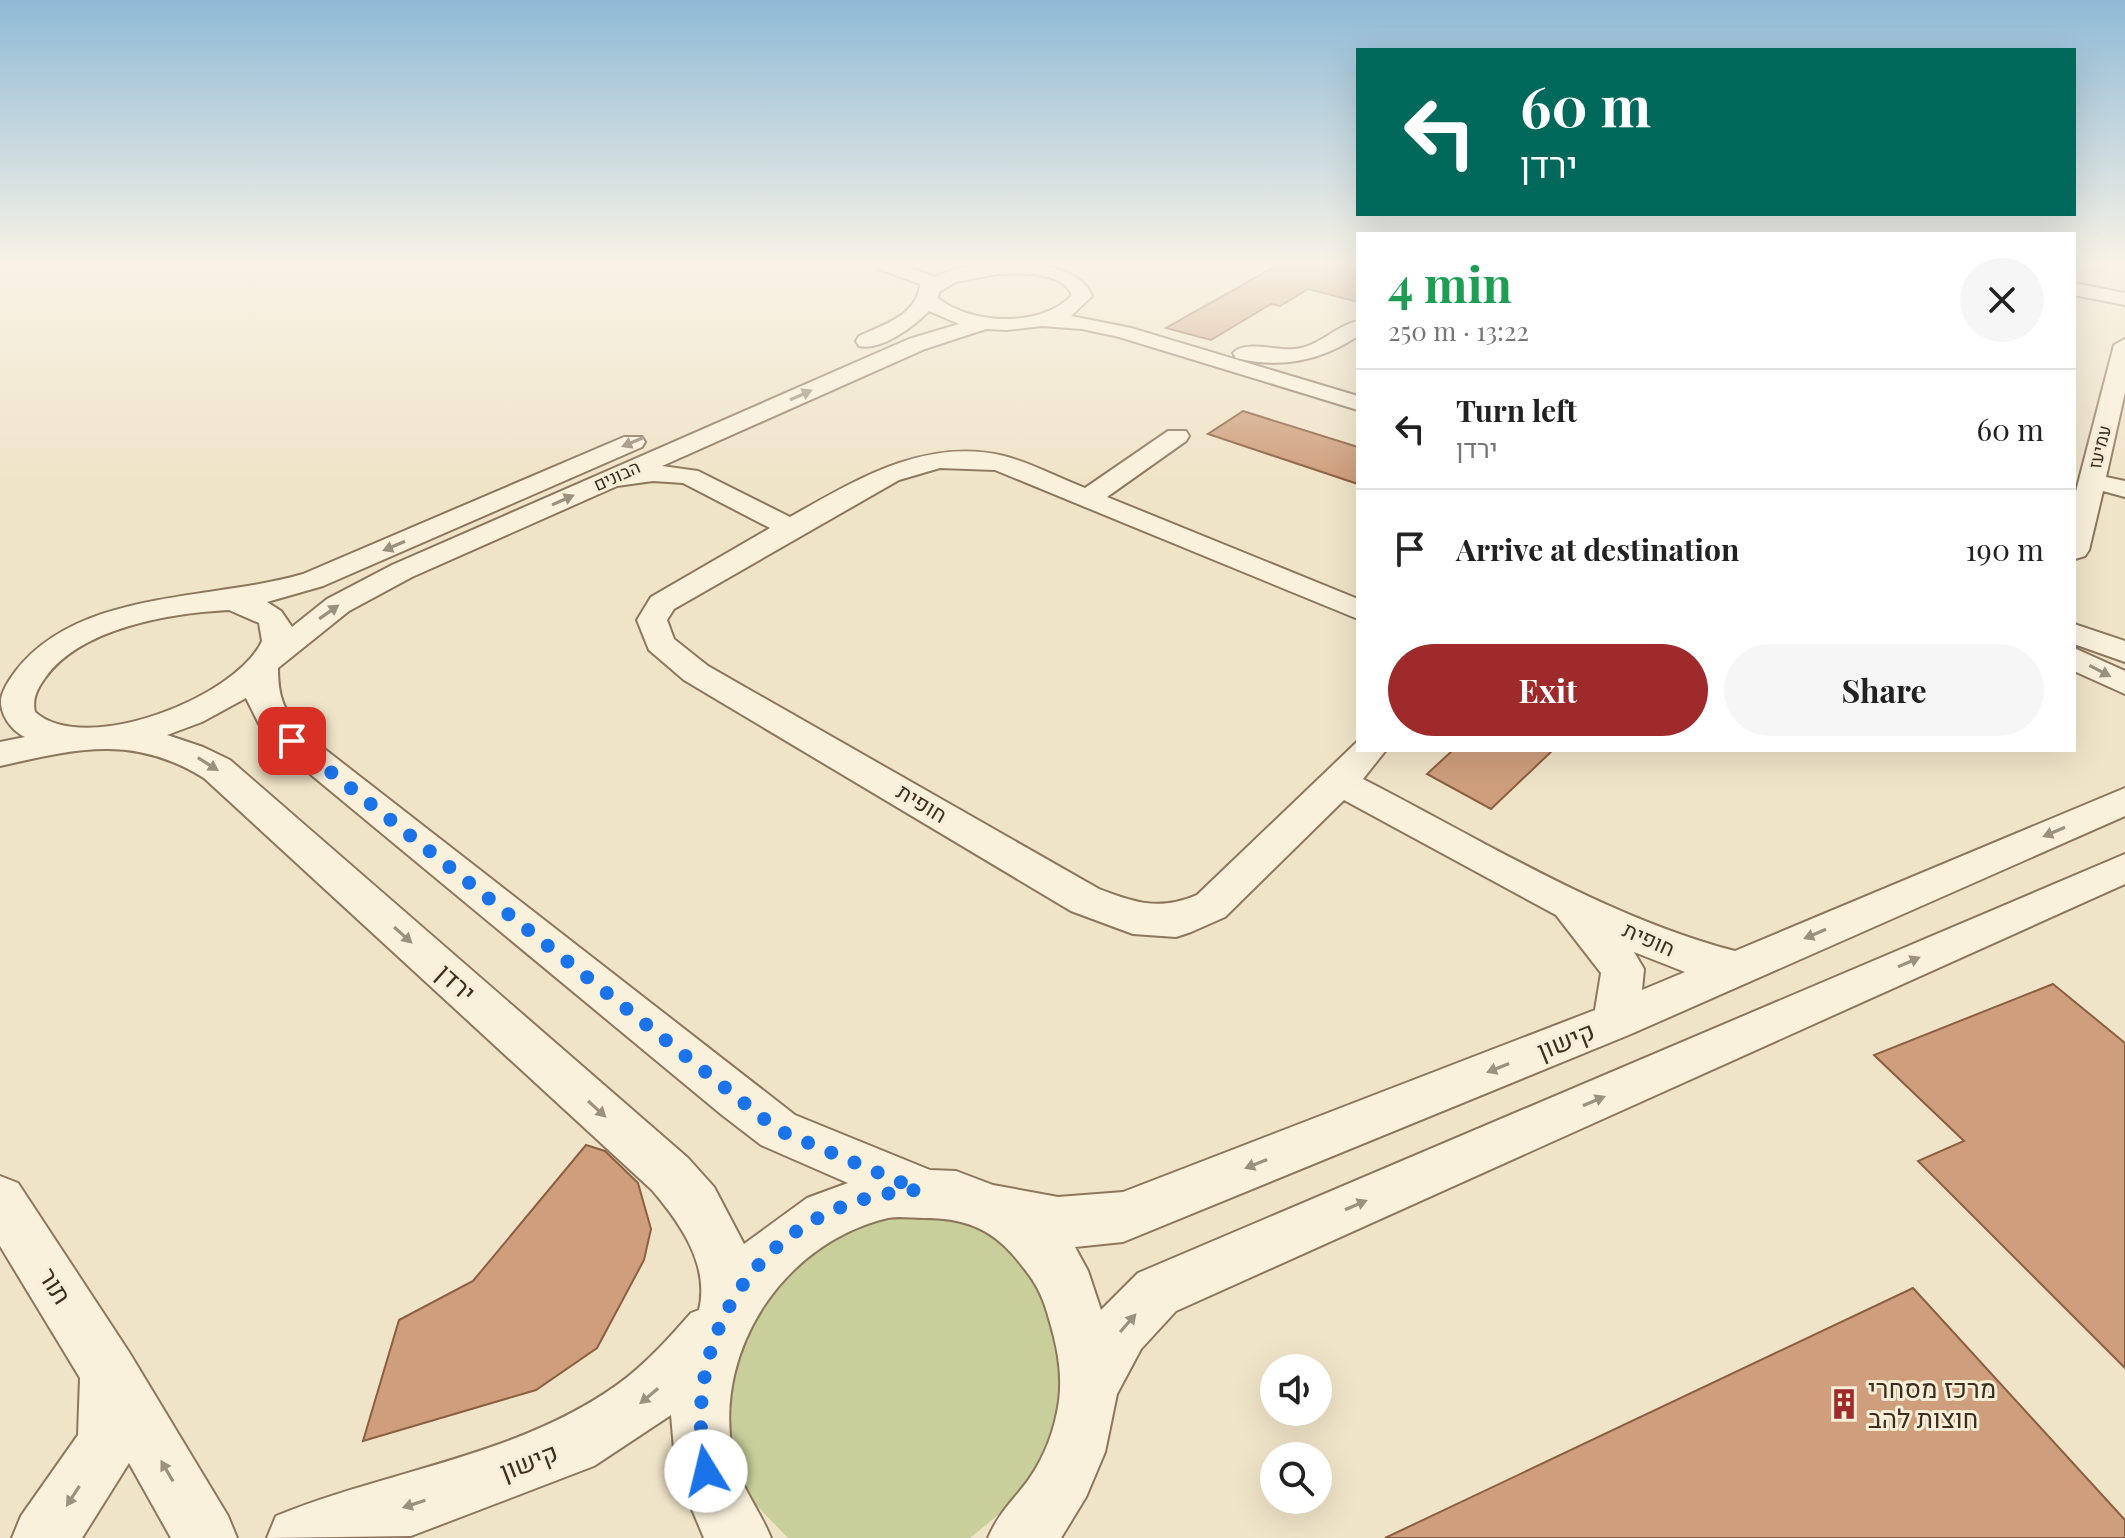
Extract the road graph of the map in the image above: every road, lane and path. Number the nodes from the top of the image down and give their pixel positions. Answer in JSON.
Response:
{"nodes":[{"id":1,"x":876,"y":337,"type":"edge"},
{"id":2,"x":940,"y":337,"type":"edge"},
{"id":3,"x":1140,"y":337,"type":"edge"},
{"id":4,"x":1182,"y":337,"type":"edge"},
{"id":5,"x":1343,"y":337,"type":"edge"},
{"id":6,"x":2125,"y":345,"type":"edge"},
{"id":7,"x":1325,"y":349,"type":"junction"},
{"id":8,"x":1244,"y":353,"type":"junction"},
{"id":9,"x":1350,"y":384,"type":"edge"},
{"id":10,"x":1356,"y":402,"type":"edge"},
{"id":11,"x":1177,"y":436,"type":"dead end"},
{"id":12,"x":705,"y":437,"type":"junction"},
{"id":13,"x":689,"y":476,"type":"junction"},
{"id":14,"x":611,"y":479,"type":"junction"},
{"id":15,"x":2092,"y":481,"type":"junction"},
{"id":16,"x":2125,"y":489,"type":"edge"},
{"id":17,"x":1088,"y":498,"type":"junction"},
{"id":18,"x":791,"y":528,"type":"junction"},
{"id":19,"x":2076,"y":546,"type":"edge"},
{"id":20,"x":223,"y":601,"type":"junction"},
{"id":21,"x":1356,"y":609,"type":"edge"},
{"id":22,"x":2076,"y":634,"type":"edge"},
{"id":23,"x":2125,"y":652,"type":"edge"},
{"id":24,"x":2076,"y":659,"type":"edge"},
{"id":25,"x":265,"y":665,"type":"junction"},
{"id":26,"x":2125,"y":684,"type":"edge"},
{"id":27,"x":13,"y":689,"type":"edge"},
{"id":28,"x":93,"y":737,"type":"junction"},
{"id":29,"x":1366,"y":752,"type":"edge"},
{"id":30,"x":0,"y":754,"type":"edge"},
{"id":31,"x":1340,"y":782,"type":"junction"},
{"id":32,"x":2125,"y":801,"type":"edge"},
{"id":33,"x":2125,"y":868,"type":"edge"},
{"id":34,"x":1566,"y":902,"type":"junction"},
{"id":35,"x":1735,"y":968,"type":"junction"},
{"id":36,"x":1615,"y":1021,"type":"junction"},
{"id":37,"x":919,"y":1190,"type":"junction"},
{"id":38,"x":0,"y":1200,"type":"edge"},
{"id":39,"x":994,"y":1209,"type":"junction"},
{"id":40,"x":725,"y":1314,"type":"junction"},
{"id":41,"x":109,"y":1372,"type":"junction"},
{"id":42,"x":1088,"y":1390,"type":"junction"},
{"id":43,"x":1036,"y":1525,"type":"edge"},
{"id":44,"x":43,"y":1538,"type":"edge"},
{"id":45,"x":206,"y":1538,"type":"edge"},
{"id":46,"x":298,"y":1538,"type":"edge"},
{"id":47,"x":740,"y":1538,"type":"edge"}],
"edges":[{"from":1,"to":20,"type":"street","name":"הבונים","one_way":true},
{"from":12,"to":2,"type":"street","name":"הבונים","one_way":true},
{"from":3,"to":10,"type":"street"},
{"from":4,"to":8,"type":"street"},
{"from":5,"to":7,"type":"street"},
{"from":6,"to":15,"type":"street","name":"עמיעז"},
{"from":7,"to":8,"type":"street"},
{"from":7,"to":9,"type":"street"},
{"from":8,"to":9,"type":"street"},
{"from":11,"to":17,"type":"street"},
{"from":12,"to":13,"type":"street"},
{"from":12,"to":14,"type":"street","name":"הבונים"},
{"from":13,"to":14,"type":"street"},
{"from":13,"to":18,"type":"street"},
{"from":25,"to":14,"type":"street","name":"הבונים","one_way":true},
{"from":15,"to":16,"type":"street"},
{"from":15,"to":19,"type":"street","name":"עמיעז"},
{"from":17,"to":18,"type":"street","name":"חופית"},
{"from":17,"to":21,"type":"street","name":"חופית"},
{"from":18,"to":31,"type":"street","name":"חופית"},
{"from":20,"to":25,"type":"street"},
{"from":20,"to":27,"type":"street"},
{"from":22,"to":23,"type":"street"},
{"from":24,"to":26,"type":"street","one_way":true},
{"from":25,"to":28,"type":"street","name":"הבונים"},
{"from":25,"to":37,"type":"street"},
{"from":27,"to":28,"type":"street"},
{"from":28,"to":30,"type":"street"},
{"from":28,"to":40,"type":"street","name":"ירדן","one_way":true},
{"from":29,"to":31,"type":"street","name":"חופית"},
{"from":31,"to":34,"type":"street","name":"חופית"},
{"from":32,"to":35,"type":"street","name":"קישון","one_way":true},
{"from":42,"to":33,"type":"street","one_way":true},
{"from":34,"to":35,"type":"street","name":"חופית"},
{"from":34,"to":36,"type":"street","name":"חופית"},
{"from":35,"to":36,"type":"street","name":"קישון"},
{"from":36,"to":39,"type":"street","name":"קישון","one_way":true},
{"from":37,"to":39,"type":"street"},
{"from":37,"to":40,"type":"street"},
{"from":38,"to":41,"type":"street","name":"תור"},
{"from":39,"to":42,"type":"street"},
{"from":40,"to":46,"type":"street","name":"קישון","one_way":true},
{"from":40,"to":47,"type":"street"},
{"from":41,"to":44,"type":"street","one_way":true},
{"from":45,"to":41,"type":"street","name":"תור","one_way":true},
{"from":42,"to":43,"type":"street"}]}
